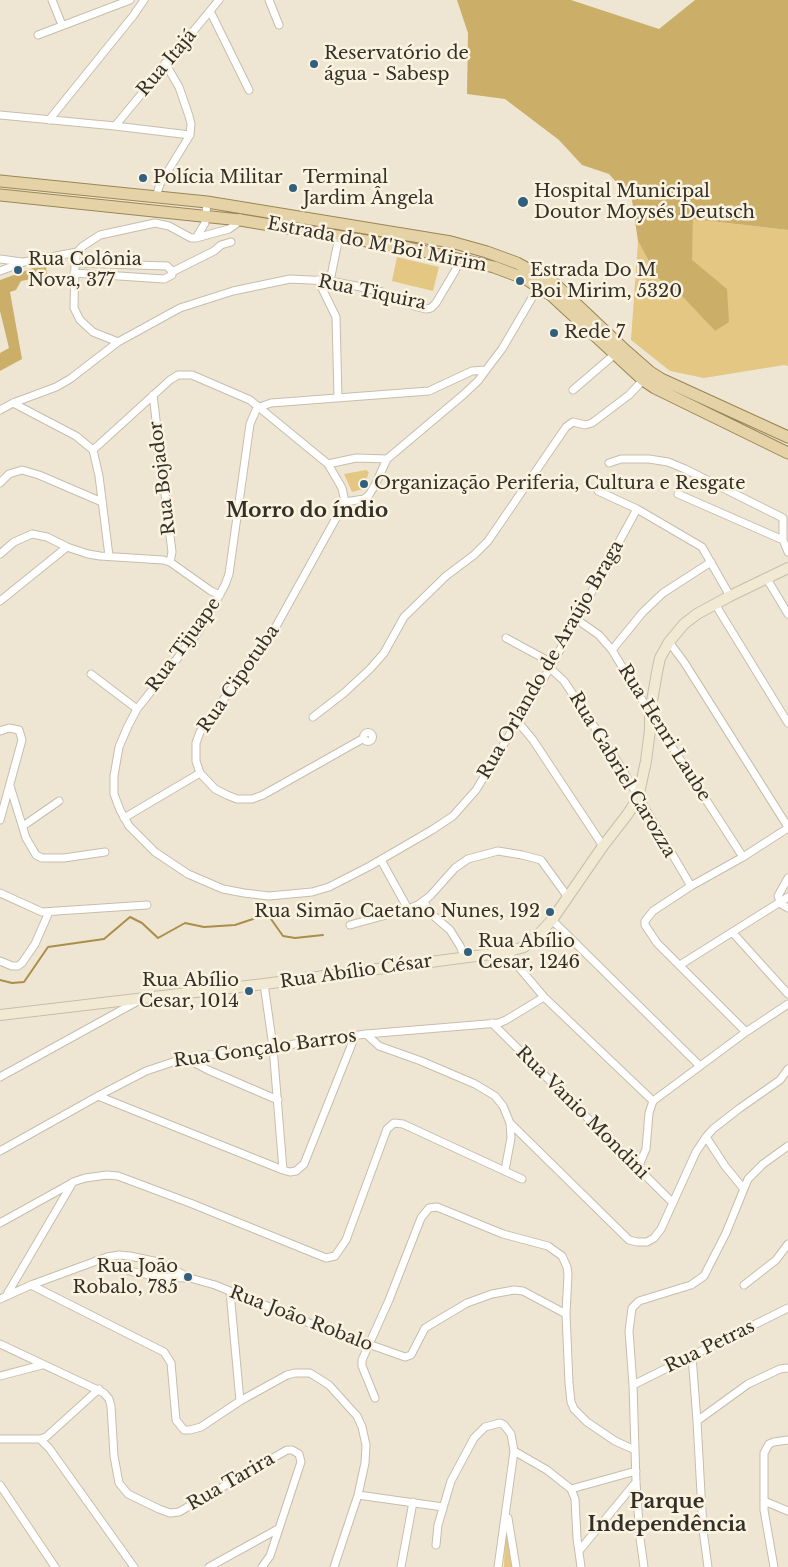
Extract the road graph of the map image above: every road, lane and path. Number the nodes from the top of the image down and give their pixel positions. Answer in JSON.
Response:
{"nodes":[{"id":1,"x":52,"y":0,"type":"edge"},
{"id":2,"x":130,"y":0,"type":"edge"},
{"id":3,"x":144,"y":0,"type":"edge"},
{"id":4,"x":219,"y":0,"type":"edge"},
{"id":5,"x":269,"y":0,"type":"edge"},
{"id":6,"x":210,"y":11,"type":"junction"},
{"id":7,"x":62,"y":25,"type":"junction"},
{"id":8,"x":279,"y":25,"type":"dead end"},
{"id":9,"x":38,"y":35,"type":"dead end"},
{"id":10,"x":165,"y":63,"type":"junction"},
{"id":11,"x":249,"y":90,"type":"dead end"},
{"id":12,"x":0,"y":115,"type":"edge"},
{"id":13,"x":49,"y":120,"type":"junction"},
{"id":14,"x":115,"y":126,"type":"junction"},
{"id":15,"x":190,"y":135,"type":"junction"},
{"id":16,"x":0,"y":181,"type":"edge"},
{"id":17,"x":0,"y":195,"type":"edge"},
{"id":18,"x":156,"y":197,"type":"junction"},
{"id":19,"x":207,"y":202,"type":"junction"},
{"id":20,"x":241,"y":207,"type":"junction"},
{"id":21,"x":206,"y":217,"type":"junction"},
{"id":22,"x":240,"y":220,"type":"junction"},
{"id":23,"x":369,"y":228,"type":"junction"},
{"id":24,"x":339,"y":237,"type":"junction"},
{"id":25,"x":196,"y":238,"type":"junction"},
{"id":26,"x":231,"y":242,"type":"dead end"},
{"id":27,"x":368,"y":242,"type":"junction"},
{"id":28,"x":462,"y":245,"type":"junction"},
{"id":29,"x":77,"y":252,"type":"junction"},
{"id":30,"x":442,"y":255,"type":"junction"},
{"id":31,"x":0,"y":258,"type":"edge"},
{"id":32,"x":460,"y":258,"type":"junction"},
{"id":33,"x":24,"y":262,"type":"junction"},
{"id":34,"x":75,"y":263,"type":"junction"},
{"id":35,"x":0,"y":271,"type":"edge"},
{"id":36,"x":172,"y":272,"type":"junction"},
{"id":37,"x":74,"y":273,"type":"junction"},
{"id":38,"x":318,"y":280,"type":"junction"},
{"id":39,"x":330,"y":281,"type":"junction"},
{"id":40,"x":539,"y":286,"type":"junction"},
{"id":41,"x":118,"y":342,"type":"junction"},
{"id":42,"x":615,"y":354,"type":"junction"},
{"id":43,"x":486,"y":370,"type":"junction"},
{"id":44,"x":646,"y":376,"type":"junction"},
{"id":45,"x":573,"y":390,"type":"dead end"},
{"id":46,"x":153,"y":394,"type":"junction"},
{"id":47,"x":338,"y":398,"type":"junction"},
{"id":48,"x":13,"y":402,"type":"junction"},
{"id":49,"x":260,"y":407,"type":"junction"},
{"id":50,"x":0,"y":410,"type":"edge"},
{"id":51,"x":788,"y":438,"type":"edge"},
{"id":52,"x":93,"y":450,"type":"junction"},
{"id":53,"x":788,"y":453,"type":"edge"},
{"id":54,"x":387,"y":459,"type":"junction"},
{"id":55,"x":609,"y":463,"type":"dead end"},
{"id":56,"x":328,"y":464,"type":"junction"},
{"id":57,"x":0,"y":483,"type":"edge"},
{"id":58,"x":598,"y":491,"type":"dead end"},
{"id":59,"x":678,"y":494,"type":"dead end"},
{"id":60,"x":102,"y":502,"type":"junction"},
{"id":61,"x":345,"y":502,"type":"junction"},
{"id":62,"x":637,"y":509,"type":"junction"},
{"id":63,"x":786,"y":517,"type":"edge"},
{"id":64,"x":782,"y":540,"type":"junction"},
{"id":65,"x":67,"y":547,"type":"junction"},
{"id":66,"x":788,"y":552,"type":"edge"},
{"id":67,"x":0,"y":554,"type":"edge"},
{"id":68,"x":109,"y":556,"type":"junction"},
{"id":69,"x":170,"y":562,"type":"junction"},
{"id":70,"x":711,"y":562,"type":"junction"},
{"id":71,"x":788,"y":568,"type":"edge"},
{"id":72,"x":766,"y":579,"type":"junction"},
{"id":73,"x":220,"y":595,"type":"junction"},
{"id":74,"x":730,"y":596,"type":"junction"},
{"id":75,"x":0,"y":600,"type":"edge"},
{"id":76,"x":715,"y":604,"type":"junction"},
{"id":77,"x":788,"y":614,"type":"edge"},
{"id":78,"x":576,"y":619,"type":"junction"},
{"id":79,"x":506,"y":638,"type":"dead end"},
{"id":80,"x":669,"y":642,"type":"junction"},
{"id":81,"x":612,"y":650,"type":"junction"},
{"id":82,"x":551,"y":666,"type":"junction"},
{"id":83,"x":91,"y":674,"type":"dead end"},
{"id":84,"x":137,"y":709,"type":"junction"},
{"id":85,"x":650,"y":713,"type":"junction"},
{"id":86,"x":313,"y":717,"type":"dead end"},
{"id":87,"x":518,"y":722,"type":"junction"},
{"id":88,"x":788,"y":723,"type":"edge"},
{"id":89,"x":0,"y":731,"type":"edge"},
{"id":90,"x":364,"y":738,"type":"dead end"},
{"id":91,"x":200,"y":773,"type":"junction"},
{"id":92,"x":10,"y":786,"type":"junction"},
{"id":93,"x":638,"y":798,"type":"junction"},
{"id":94,"x":59,"y":800,"type":"dead end"},
{"id":95,"x":124,"y":818,"type":"junction"},
{"id":96,"x":0,"y":820,"type":"edge"},
{"id":97,"x":444,"y":822,"type":"joint"},
{"id":98,"x":23,"y":826,"type":"junction"},
{"id":99,"x":788,"y":827,"type":"edge"},
{"id":100,"x":603,"y":846,"type":"junction"},
{"id":101,"x":105,"y":852,"type":"dead end"},
{"id":102,"x":743,"y":857,"type":"junction"},
{"id":103,"x":381,"y":860,"type":"junction"},
{"id":104,"x":788,"y":878,"type":"edge"},
{"id":105,"x":690,"y":886,"type":"junction"},
{"id":106,"x":0,"y":893,"type":"edge"},
{"id":107,"x":567,"y":896,"type":"junction"},
{"id":108,"x":788,"y":897,"type":"edge"},
{"id":109,"x":424,"y":901,"type":"junction"},
{"id":110,"x":780,"y":902,"type":"junction"},
{"id":111,"x":147,"y":906,"type":"dead end"},
{"id":112,"x":788,"y":908,"type":"edge"},
{"id":113,"x":408,"y":909,"type":"junction"},
{"id":114,"x":49,"y":912,"type":"junction"},
{"id":115,"x":552,"y":920,"type":"junction"},
{"id":116,"x":350,"y":925,"type":"dead end"},
{"id":117,"x":732,"y":933,"type":"junction"},
{"id":118,"x":506,"y":952,"type":"junction"},
{"id":119,"x":465,"y":957,"type":"junction"},
{"id":120,"x":0,"y":961,"type":"edge"},
{"id":121,"x":680,"y":965,"type":"junction"},
{"id":122,"x":264,"y":984,"type":"junction"},
{"id":123,"x":788,"y":994,"type":"edge"},
{"id":124,"x":544,"y":997,"type":"junction"},
{"id":125,"x":140,"y":1000,"type":"junction"},
{"id":126,"x":788,"y":1004,"type":"edge"},
{"id":127,"x":0,"y":1015,"type":"edge"},
{"id":128,"x":492,"y":1023,"type":"junction"},
{"id":129,"x":746,"y":1032,"type":"junction"},
{"id":130,"x":366,"y":1034,"type":"junction"},
{"id":131,"x":355,"y":1036,"type":"junction"},
{"id":132,"x":273,"y":1048,"type":"junction"},
{"id":133,"x":184,"y":1058,"type":"junction"},
{"id":134,"x":700,"y":1066,"type":"junction"},
{"id":135,"x":788,"y":1069,"type":"edge"},
{"id":136,"x":0,"y":1077,"type":"edge"},
{"id":137,"x":98,"y":1096,"type":"junction"},
{"id":138,"x":278,"y":1100,"type":"junction"},
{"id":139,"x":652,"y":1101,"type":"junction"},
{"id":140,"x":510,"y":1123,"type":"junction"},
{"id":141,"x":706,"y":1137,"type":"junction"},
{"id":142,"x":788,"y":1146,"type":"edge"},
{"id":143,"x":0,"y":1151,"type":"edge"},
{"id":144,"x":638,"y":1168,"type":"junction"},
{"id":145,"x":283,"y":1170,"type":"junction"},
{"id":146,"x":505,"y":1170,"type":"junction"},
{"id":147,"x":522,"y":1179,"type":"dead end"},
{"id":148,"x":73,"y":1182,"type":"junction"},
{"id":149,"x":743,"y":1188,"type":"junction"},
{"id":150,"x":673,"y":1203,"type":"junction"},
{"id":151,"x":0,"y":1223,"type":"edge"},
{"id":152,"x":788,"y":1244,"type":"edge"},
{"id":153,"x":97,"y":1260,"type":"junction"},
{"id":154,"x":190,"y":1278,"type":"junction"},
{"id":155,"x":31,"y":1285,"type":"junction"},
{"id":156,"x":744,"y":1285,"type":"dead end"},
{"id":157,"x":230,"y":1292,"type":"junction"},
{"id":158,"x":3,"y":1297,"type":"edge"},
{"id":159,"x":788,"y":1308,"type":"edge"},
{"id":160,"x":566,"y":1314,"type":"junction"},
{"id":161,"x":0,"y":1344,"type":"edge"},
{"id":162,"x":368,"y":1345,"type":"junction"},
{"id":163,"x":692,"y":1356,"type":"junction"},
{"id":164,"x":42,"y":1365,"type":"junction"},
{"id":165,"x":788,"y":1368,"type":"edge"},
{"id":166,"x":0,"y":1376,"type":"edge"},
{"id":167,"x":633,"y":1385,"type":"junction"},
{"id":168,"x":99,"y":1389,"type":"junction"},
{"id":169,"x":375,"y":1398,"type":"dead end"},
{"id":170,"x":240,"y":1401,"type":"junction"},
{"id":171,"x":698,"y":1422,"type":"junction"},
{"id":172,"x":0,"y":1439,"type":"edge"},
{"id":173,"x":40,"y":1439,"type":"junction"},
{"id":174,"x":788,"y":1440,"type":"edge"},
{"id":175,"x":514,"y":1450,"type":"junction"},
{"id":176,"x":635,"y":1450,"type":"junction"},
{"id":177,"x":636,"y":1472,"type":"junction"},
{"id":178,"x":636,"y":1482,"type":"junction"},
{"id":179,"x":0,"y":1485,"type":"edge"},
{"id":180,"x":571,"y":1489,"type":"junction"},
{"id":181,"x":358,"y":1495,"type":"junction"},
{"id":182,"x":764,"y":1501,"type":"junction"},
{"id":183,"x":413,"y":1502,"type":"junction"},
{"id":184,"x":443,"y":1507,"type":"junction"},
{"id":185,"x":788,"y":1511,"type":"edge"},
{"id":186,"x":506,"y":1513,"type":"junction"},
{"id":187,"x":278,"y":1530,"type":"junction"},
{"id":188,"x":436,"y":1545,"type":"dead end"},
{"id":189,"x":579,"y":1552,"type":"junction"},
{"id":190,"x":55,"y":1567,"type":"edge"},
{"id":191,"x":134,"y":1567,"type":"edge"},
{"id":192,"x":209,"y":1567,"type":"edge"},
{"id":193,"x":262,"y":1567,"type":"edge"},
{"id":194,"x":334,"y":1567,"type":"edge"},
{"id":195,"x":401,"y":1567,"type":"edge"},
{"id":196,"x":498,"y":1567,"type":"edge"},
{"id":197,"x":516,"y":1567,"type":"edge"},
{"id":198,"x":581,"y":1567,"type":"edge"},
{"id":199,"x":644,"y":1567,"type":"edge"},
{"id":200,"x":708,"y":1567,"type":"edge"},
{"id":201,"x":774,"y":1567,"type":"edge"}],
"edges":[{"from":1,"to":7,"type":"street"},
{"from":2,"to":7,"type":"street"},
{"from":3,"to":13,"type":"street"},
{"from":4,"to":6,"type":"street","name":"Rua Itajá"},
{"from":5,"to":8,"type":"street"},
{"from":6,"to":10,"type":"street","name":"Rua Itajá"},
{"from":6,"to":11,"type":"street"},
{"from":7,"to":9,"type":"street"},
{"from":10,"to":14,"type":"street","name":"Rua Itajá"},
{"from":10,"to":15,"type":"street"},
{"from":12,"to":13,"type":"street"},
{"from":13,"to":14,"type":"street"},
{"from":14,"to":15,"type":"street"},
{"from":15,"to":18,"type":"street"},
{"from":16,"to":18,"type":"main road","name":"Estrada do M'Boi Mirim"},
{"from":17,"to":21,"type":"main road","name":"Estrada do M'Boi Mirim"},
{"from":18,"to":19,"type":"main road","name":"Estrada do M'Boi Mirim"},
{"from":19,"to":20,"type":"main road","name":"Estrada do M'Boi Mirim"},
{"from":19,"to":21,"type":"street"},
{"from":20,"to":22,"type":"street"},
{"from":20,"to":23,"type":"main road","name":"Estrada do M'Boi Mirim"},
{"from":21,"to":22,"type":"main road","name":"Estrada do M'Boi Mirim"},
{"from":21,"to":25,"type":"street"},
{"from":22,"to":24,"type":"main road","name":"Estrada do M'Boi Mirim"},
{"from":22,"to":25,"type":"street"},
{"from":23,"to":27,"type":"main road"},
{"from":23,"to":28,"type":"main road","name":"Estrada do M'Boi Mirim"},
{"from":24,"to":27,"type":"main road","name":"Estrada do M'Boi Mirim"},
{"from":24,"to":39,"type":"street"},
{"from":25,"to":29,"type":"street"},
{"from":26,"to":36,"type":"street"},
{"from":27,"to":30,"type":"main road","name":"Estrada do M'Boi Mirim"},
{"from":28,"to":30,"type":"main road"},
{"from":28,"to":44,"type":"main road","name":"Estrada do M'Boi Mirim"},
{"from":29,"to":33,"type":"street"},
{"from":29,"to":34,"type":"street"},
{"from":30,"to":32,"type":"main road","name":"Estrada do M'Boi Mirim"},
{"from":31,"to":33,"type":"street"},
{"from":32,"to":39,"type":"street","name":"Rua Tiquira"},
{"from":32,"to":40,"type":"main road","name":"Estrada do M'Boi Mirim"},
{"from":33,"to":35,"type":"street"},
{"from":34,"to":36,"type":"street"},
{"from":34,"to":37,"type":"street"},
{"from":36,"to":37,"type":"street"},
{"from":37,"to":41,"type":"street"},
{"from":38,"to":39,"type":"street","name":"Rua Tiquira"},
{"from":38,"to":41,"type":"street","name":"Rua Tiquira"},
{"from":38,"to":47,"type":"street"},
{"from":40,"to":42,"type":"main road","name":"Estrada do M'Boi Mirim"},
{"from":40,"to":43,"type":"street"},
{"from":41,"to":48,"type":"street","name":"Rua Tiquira"},
{"from":42,"to":44,"type":"main road","name":"Estrada do M'Boi Mirim"},
{"from":42,"to":45,"type":"street"},
{"from":43,"to":47,"type":"street"},
{"from":43,"to":54,"type":"street"},
{"from":44,"to":51,"type":"main road","name":"Estrada do M'Boi Mirim"},
{"from":44,"to":53,"type":"main road","name":"Estrada do M'Boi Mirim"},
{"from":44,"to":86,"type":"street"},
{"from":46,"to":49,"type":"street"},
{"from":46,"to":52,"type":"street"},
{"from":46,"to":69,"type":"street","name":"Rua Bojador"},
{"from":47,"to":49,"type":"street"},
{"from":48,"to":50,"type":"street","name":"Rua Tiquira"},
{"from":48,"to":52,"type":"street"},
{"from":49,"to":56,"type":"street"},
{"from":49,"to":73,"type":"street","name":"Rua Tijuape"},
{"from":52,"to":60,"type":"street"},
{"from":54,"to":56,"type":"street"},
{"from":54,"to":61,"type":"street"},
{"from":55,"to":63,"type":"street"},
{"from":56,"to":61,"type":"street"},
{"from":57,"to":60,"type":"street"},
{"from":58,"to":62,"type":"street"},
{"from":59,"to":64,"type":"street"},
{"from":60,"to":68,"type":"street"},
{"from":61,"to":91,"type":"street","name":"Rua Cipotuba"},
{"from":62,"to":70,"type":"street"},
{"from":62,"to":78,"type":"street","name":"Rua Orlando de Araújo Braga"},
{"from":63,"to":64,"type":"street"},
{"from":64,"to":66,"type":"street"},
{"from":65,"to":67,"type":"street"},
{"from":65,"to":68,"type":"street"},
{"from":65,"to":75,"type":"street"},
{"from":68,"to":69,"type":"street"},
{"from":69,"to":73,"type":"street"},
{"from":70,"to":74,"type":"street"},
{"from":70,"to":81,"type":"street"},
{"from":71,"to":72,"type":"main road"},
{"from":72,"to":74,"type":"main road"},
{"from":72,"to":77,"type":"street"},
{"from":73,"to":84,"type":"street","name":"Rua Tijuape"},
{"from":74,"to":76,"type":"main road"},
{"from":76,"to":80,"type":"main road"},
{"from":76,"to":88,"type":"street"},
{"from":78,"to":81,"type":"street","name":"Rua Henri Laube"},
{"from":78,"to":82,"type":"street","name":"Rua Orlando de Araújo Braga"},
{"from":79,"to":82,"type":"street","name":"Rua Gabriel Carozza"},
{"from":80,"to":85,"type":"main road"},
{"from":80,"to":99,"type":"street"},
{"from":81,"to":85,"type":"street","name":"Rua Henri Laube"},
{"from":82,"to":87,"type":"street","name":"Rua Orlando de Araújo Braga"},
{"from":82,"to":93,"type":"street","name":"Rua Gabriel Carozza"},
{"from":83,"to":84,"type":"street"},
{"from":84,"to":95,"type":"street","name":"Rua Tijuape"},
{"from":85,"to":93,"type":"main road"},
{"from":85,"to":102,"type":"street","name":"Rua Henri Laube"},
{"from":87,"to":97,"type":"street","name":"Rua Orlando de Araújo Braga"},
{"from":87,"to":100,"type":"street"},
{"from":89,"to":92,"type":"street"},
{"from":90,"to":91,"type":"street"},
{"from":91,"to":95,"type":"street"},
{"from":92,"to":96,"type":"street"},
{"from":92,"to":98,"type":"street"},
{"from":93,"to":100,"type":"main road","name":"Rua Abílio César"},
{"from":93,"to":105,"type":"street","name":"Rua Gabriel Carozza"},
{"from":94,"to":98,"type":"street"},
{"from":95,"to":103,"type":"street","name":"Rua Tijuape"},
{"from":97,"to":103,"type":"street","name":"Rua Tijuape"},
{"from":98,"to":101,"type":"street"},
{"from":99,"to":102,"type":"street"},
{"from":100,"to":107,"type":"main road","name":"Rua Abílio César"},
{"from":102,"to":105,"type":"street"},
{"from":103,"to":113,"type":"street"},
{"from":104,"to":110,"type":"street"},
{"from":105,"to":121,"type":"street"},
{"from":106,"to":114,"type":"street"},
{"from":107,"to":109,"type":"street"},
{"from":107,"to":115,"type":"main road","name":"Rua Abílio César"},
{"from":108,"to":110,"type":"street"},
{"from":109,"to":113,"type":"street"},
{"from":109,"to":119,"type":"street"},
{"from":110,"to":112,"type":"street"},
{"from":110,"to":117,"type":"street"},
{"from":111,"to":114,"type":"street"},
{"from":113,"to":116,"type":"street"},
{"from":114,"to":120,"type":"street"},
{"from":115,"to":118,"type":"main road","name":"Rua Abílio César"},
{"from":115,"to":134,"type":"street"},
{"from":117,"to":121,"type":"street"},
{"from":117,"to":123,"type":"street"},
{"from":118,"to":119,"type":"main road","name":"Rua Abílio César"},
{"from":118,"to":124,"type":"street"},
{"from":119,"to":122,"type":"main road","name":"Rua Abílio César"},
{"from":121,"to":129,"type":"street"},
{"from":122,"to":125,"type":"main road","name":"Rua Abílio César"},
{"from":122,"to":132,"type":"street"},
{"from":124,"to":128,"type":"street","name":"Rua Gonçalo Barros"},
{"from":124,"to":139,"type":"street"},
{"from":125,"to":127,"type":"main road","name":"Rua Abílio César"},
{"from":125,"to":136,"type":"street"},
{"from":126,"to":129,"type":"street"},
{"from":128,"to":130,"type":"street","name":"Rua Gonçalo Barros"},
{"from":128,"to":144,"type":"street","name":"Rua Vanio Mondini"},
{"from":129,"to":134,"type":"street"},
{"from":130,"to":131,"type":"street","name":"Rua Gonçalo Barros"},
{"from":130,"to":140,"type":"street"},
{"from":131,"to":132,"type":"street","name":"Rua Gonçalo Barros"},
{"from":131,"to":145,"type":"street"},
{"from":132,"to":133,"type":"street","name":"Rua Gonçalo Barros"},
{"from":132,"to":138,"type":"street"},
{"from":133,"to":137,"type":"street","name":"Rua Gonçalo Barros"},
{"from":133,"to":138,"type":"street"},
{"from":134,"to":139,"type":"street"},
{"from":135,"to":141,"type":"street"},
{"from":137,"to":143,"type":"street","name":"Rua Gonçalo Barros"},
{"from":137,"to":145,"type":"street"},
{"from":138,"to":145,"type":"street"},
{"from":139,"to":144,"type":"street"},
{"from":140,"to":146,"type":"street"},
{"from":140,"to":150,"type":"street"},
{"from":141,"to":149,"type":"street"},
{"from":141,"to":150,"type":"street"},
{"from":142,"to":149,"type":"street"},
{"from":144,"to":150,"type":"street","name":"Rua Vanio Mondini"},
{"from":146,"to":147,"type":"street"},
{"from":146,"to":148,"type":"street"},
{"from":148,"to":151,"type":"street"},
{"from":148,"to":158,"type":"street"},
{"from":149,"to":167,"type":"street"},
{"from":152,"to":156,"type":"street"},
{"from":153,"to":154,"type":"street","name":"Rua João Robalo"},
{"from":153,"to":154,"type":"street","name":"Rua João Robalo"},
{"from":153,"to":155,"type":"street","name":"Rua João Robalo"},
{"from":154,"to":157,"type":"street","name":"Rua João Robalo"},
{"from":155,"to":158,"type":"street","name":"Rua João Robalo"},
{"from":155,"to":170,"type":"street"},
{"from":157,"to":162,"type":"street","name":"Rua João Robalo"},
{"from":157,"to":170,"type":"street"},
{"from":159,"to":163,"type":"street","name":"Rua Petras"},
{"from":160,"to":162,"type":"street","name":"Rua João Robalo"},
{"from":160,"to":162,"type":"street"},
{"from":160,"to":176,"type":"street"},
{"from":161,"to":164,"type":"street"},
{"from":162,"to":169,"type":"street"},
{"from":163,"to":167,"type":"street","name":"Rua Petras"},
{"from":163,"to":171,"type":"street"},
{"from":164,"to":166,"type":"street"},
{"from":164,"to":168,"type":"street"},
{"from":165,"to":171,"type":"street"},
{"from":167,"to":176,"type":"street"},
{"from":168,"to":173,"type":"street"},
{"from":168,"to":187,"type":"street","name":"Rua Tarira"},
{"from":170,"to":181,"type":"street"},
{"from":171,"to":200,"type":"street"},
{"from":172,"to":173,"type":"street"},
{"from":173,"to":191,"type":"street"},
{"from":174,"to":182,"type":"street"},
{"from":175,"to":180,"type":"street"},
{"from":175,"to":184,"type":"street"},
{"from":175,"to":186,"type":"street"},
{"from":176,"to":177,"type":"street"},
{"from":177,"to":178,"type":"street"},
{"from":177,"to":180,"type":"street"},
{"from":178,"to":189,"type":"street"},
{"from":178,"to":199,"type":"street"},
{"from":179,"to":190,"type":"street"},
{"from":180,"to":189,"type":"street"},
{"from":181,"to":183,"type":"street"},
{"from":181,"to":194,"type":"street"},
{"from":182,"to":185,"type":"street"},
{"from":182,"to":201,"type":"street"},
{"from":183,"to":184,"type":"street"},
{"from":183,"to":195,"type":"street"},
{"from":184,"to":188,"type":"street"},
{"from":186,"to":196,"type":"street"},
{"from":186,"to":197,"type":"street"},
{"from":187,"to":192,"type":"street"},
{"from":187,"to":193,"type":"street","name":"Rua Tarira"},
{"from":189,"to":198,"type":"street"}]}
